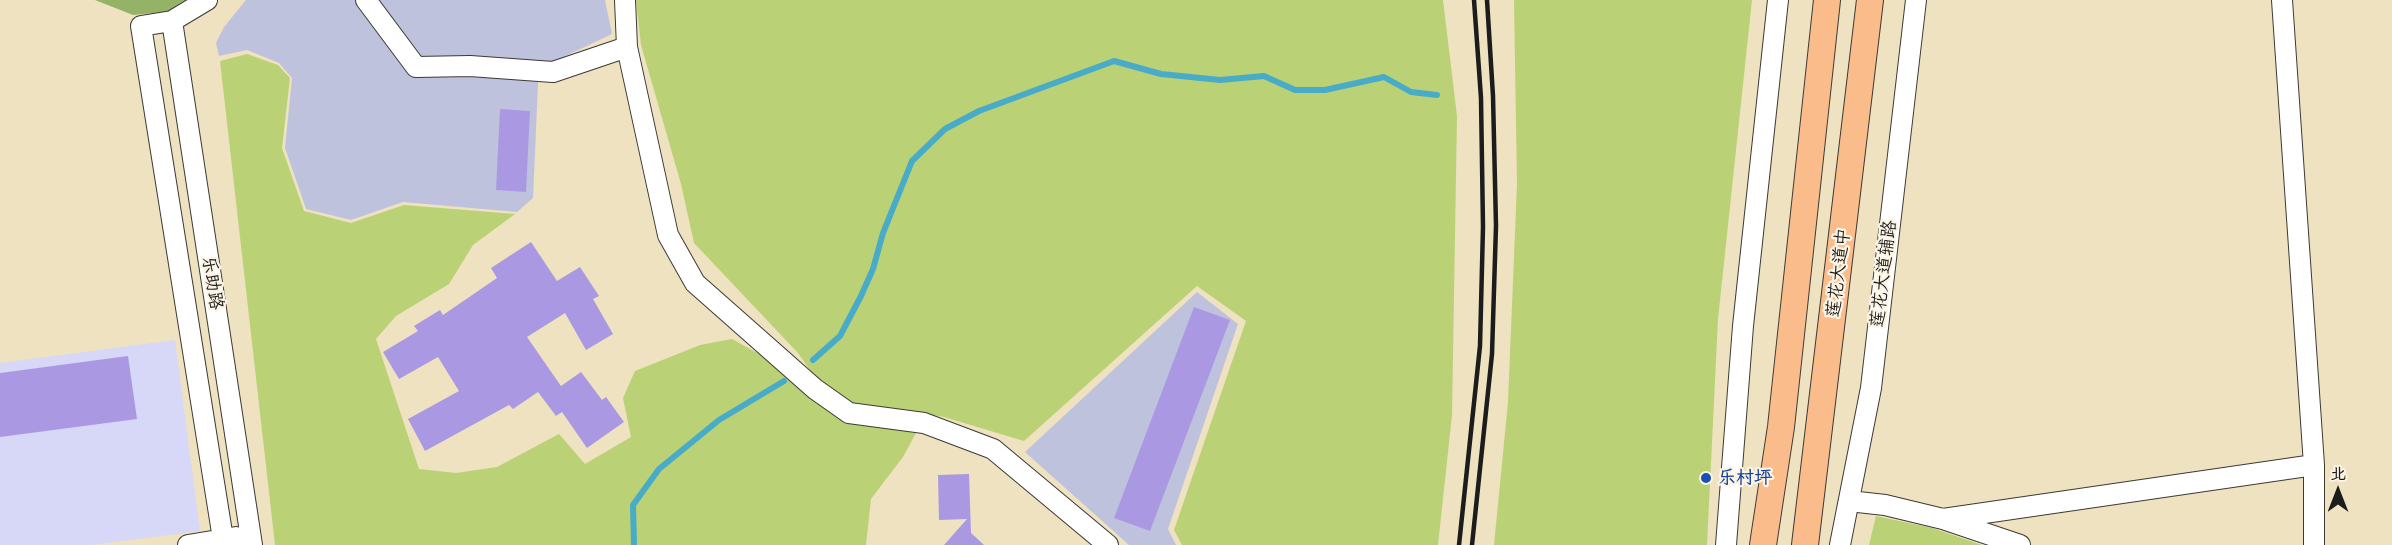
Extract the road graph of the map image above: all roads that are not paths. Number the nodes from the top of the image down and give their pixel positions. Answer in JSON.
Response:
{"nodes":[{"id":1,"x":207,"y":0,"type":"edge"},
{"id":2,"x":366,"y":0,"type":"edge"},
{"id":3,"x":625,"y":0,"type":"edge"},
{"id":4,"x":1778,"y":0,"type":"edge"},
{"id":5,"x":1827,"y":0,"type":"edge"},
{"id":6,"x":1870,"y":0,"type":"edge"},
{"id":7,"x":1916,"y":0,"type":"edge"},
{"id":8,"x":2282,"y":0,"type":"edge"},
{"id":9,"x":172,"y":21,"type":"junction"},
{"id":10,"x":627,"y":47,"type":"junction"},
{"id":11,"x":2314,"y":465,"type":"junction"},
{"id":12,"x":1850,"y":501,"type":"junction"},
{"id":13,"x":1942,"y":519,"type":"junction"},
{"id":14,"x":252,"y":540,"type":"edge"},
{"id":15,"x":224,"y":542,"type":"edge"},
{"id":16,"x":188,"y":545,"type":"edge"},
{"id":17,"x":1108,"y":545,"type":"edge"},
{"id":18,"x":1726,"y":545,"type":"edge"},
{"id":19,"x":1763,"y":545,"type":"edge"},
{"id":20,"x":1805,"y":545,"type":"edge"},
{"id":21,"x":1839,"y":545,"type":"edge"},
{"id":22,"x":2020,"y":545,"type":"edge"},
{"id":23,"x":2314,"y":545,"type":"edge"}],
"edges":[{"from":1,"to":9,"type":"street"},
{"from":2,"to":10,"type":"street"},
{"from":3,"to":10,"type":"street"},
{"from":4,"to":18,"type":"street"},
{"from":5,"to":19,"type":"main road"},
{"from":6,"to":20,"type":"main road","name":"莲花大道中"},
{"from":7,"to":12,"type":"street","name":"莲花大道辅路"},
{"from":8,"to":11,"type":"street"},
{"from":9,"to":14,"type":"street","name":"乐助路"},
{"from":9,"to":15,"type":"street","name":"乐助路"},
{"from":10,"to":17,"type":"street"},
{"from":11,"to":13,"type":"street"},
{"from":11,"to":23,"type":"street"},
{"from":12,"to":13,"type":"street"},
{"from":12,"to":21,"type":"street","name":"莲花大道辅路"},
{"from":13,"to":22,"type":"street"},
{"from":14,"to":15,"type":"street"},
{"from":15,"to":16,"type":"street"}]}
